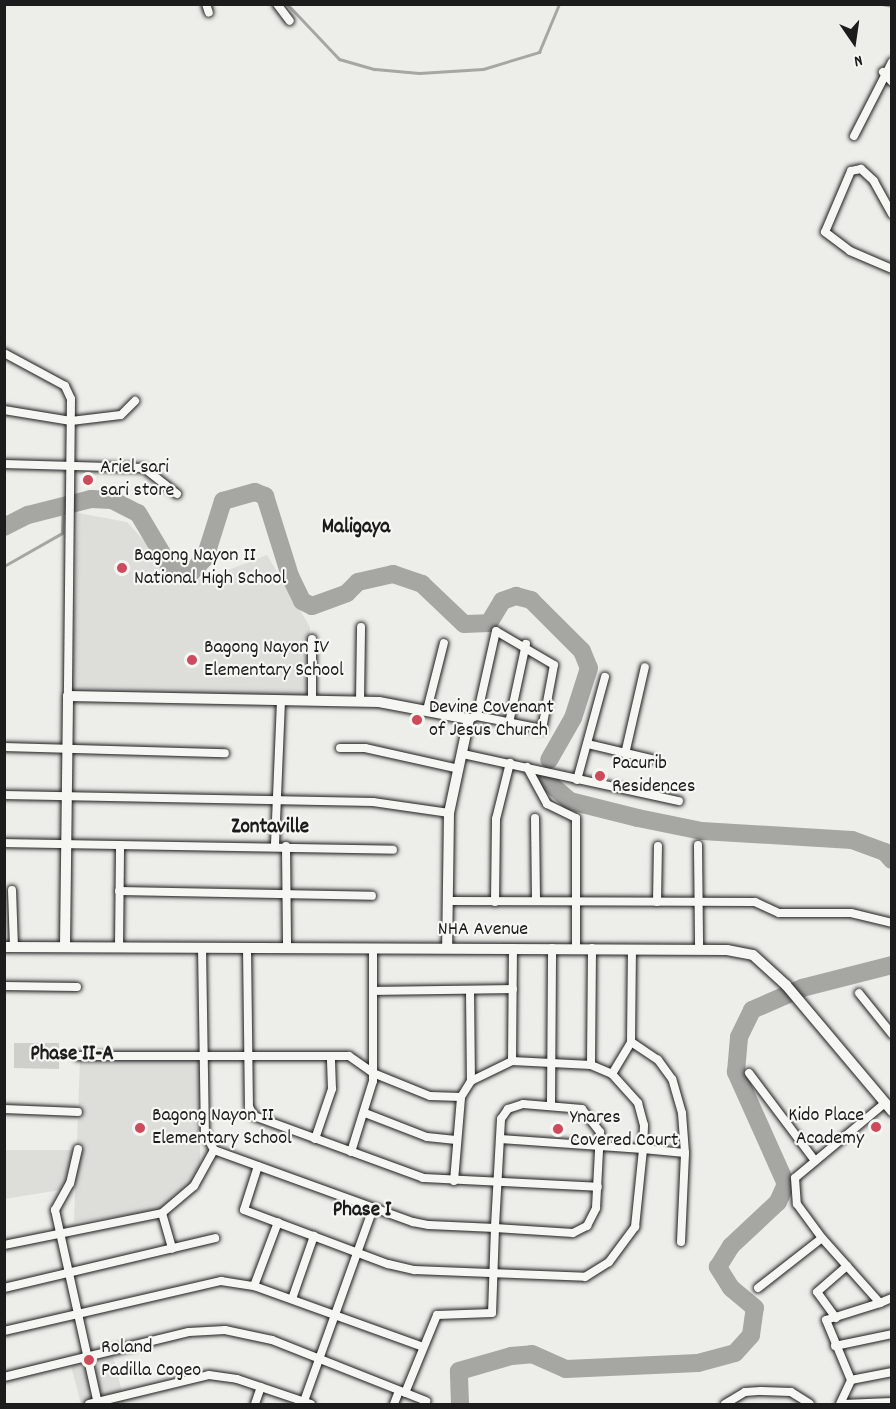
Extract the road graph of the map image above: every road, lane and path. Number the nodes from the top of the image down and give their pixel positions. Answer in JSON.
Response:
{"nodes":[{"id":1,"x":206,"y":4,"type":"edge"},
{"id":2,"x":277,"y":4,"type":"edge"},
{"id":3,"x":209,"y":13,"type":"dead end"},
{"id":4,"x":290,"y":21,"type":"dead end"},
{"id":5,"x":891,"y":62,"type":"edge"},
{"id":6,"x":883,"y":72,"type":"junction"},
{"id":7,"x":891,"y":82,"type":"edge"},
{"id":8,"x":854,"y":136,"type":"dead end"},
{"id":9,"x":891,"y":214,"type":"edge"},
{"id":10,"x":891,"y":269,"type":"edge"},
{"id":11,"x":4,"y":353,"type":"edge"},
{"id":12,"x":135,"y":401,"type":"dead end"},
{"id":13,"x":4,"y":410,"type":"edge"},
{"id":14,"x":71,"y":421,"type":"junction"},
{"id":15,"x":4,"y":464,"type":"edge"},
{"id":16,"x":73,"y":470,"type":"junction"},
{"id":17,"x":177,"y":494,"type":"dead end"},
{"id":18,"x":361,"y":627,"type":"dead end"},
{"id":19,"x":312,"y":639,"type":"dead end"},
{"id":20,"x":444,"y":643,"type":"dead end"},
{"id":21,"x":526,"y":644,"type":"junction"},
{"id":22,"x":645,"y":667,"type":"dead end"},
{"id":23,"x":605,"y":676,"type":"dead end"},
{"id":24,"x":68,"y":696,"type":"junction"},
{"id":25,"x":281,"y":700,"type":"junction"},
{"id":26,"x":312,"y":700,"type":"junction"},
{"id":27,"x":360,"y":701,"type":"junction"},
{"id":28,"x":427,"y":710,"type":"junction"},
{"id":29,"x":473,"y":717,"type":"junction"},
{"id":30,"x":509,"y":723,"type":"junction"},
{"id":31,"x":588,"y":744,"type":"junction"},
{"id":32,"x":4,"y":747,"type":"edge"},
{"id":33,"x":340,"y":748,"type":"dead end"},
{"id":34,"x":69,"y":749,"type":"junction"},
{"id":35,"x":225,"y":753,"type":"dead end"},
{"id":36,"x":463,"y":754,"type":"junction"},
{"id":37,"x":625,"y":754,"type":"junction"},
{"id":38,"x":651,"y":759,"type":"dead end"},
{"id":39,"x":510,"y":764,"type":"junction"},
{"id":40,"x":527,"y":767,"type":"junction"},
{"id":41,"x":459,"y":769,"type":"junction"},
{"id":42,"x":577,"y":780,"type":"junction"},
{"id":43,"x":4,"y":795,"type":"edge"},
{"id":44,"x":68,"y":798,"type":"junction"},
{"id":45,"x":280,"y":800,"type":"junction"},
{"id":46,"x":679,"y":801,"type":"dead end"},
{"id":47,"x":449,"y":813,"type":"junction"},
{"id":48,"x":535,"y":818,"type":"dead end"},
{"id":49,"x":4,"y":843,"type":"edge"},
{"id":50,"x":275,"y":844,"type":"junction"},
{"id":51,"x":69,"y":845,"type":"junction"},
{"id":52,"x":120,"y":845,"type":"junction"},
{"id":53,"x":698,"y":845,"type":"dead end"},
{"id":54,"x":286,"y":846,"type":"junction"},
{"id":55,"x":658,"y":846,"type":"dead end"},
{"id":56,"x":393,"y":850,"type":"dead end"},
{"id":57,"x":12,"y":890,"type":"dead end"},
{"id":58,"x":119,"y":891,"type":"junction"},
{"id":59,"x":288,"y":894,"type":"junction"},
{"id":60,"x":372,"y":896,"type":"dead end"},
{"id":61,"x":536,"y":901,"type":"junction"},
{"id":62,"x":447,"y":902,"type":"junction"},
{"id":63,"x":495,"y":902,"type":"junction"},
{"id":64,"x":576,"y":902,"type":"junction"},
{"id":65,"x":657,"y":902,"type":"junction"},
{"id":66,"x":698,"y":902,"type":"junction"},
{"id":67,"x":891,"y":923,"type":"edge"},
{"id":68,"x":65,"y":946,"type":"junction"},
{"id":69,"x":119,"y":946,"type":"junction"},
{"id":70,"x":202,"y":946,"type":"junction"},
{"id":71,"x":9,"y":947,"type":"edge"},
{"id":72,"x":247,"y":947,"type":"junction"},
{"id":73,"x":288,"y":947,"type":"junction"},
{"id":74,"x":373,"y":948,"type":"junction"},
{"id":75,"x":447,"y":948,"type":"junction"},
{"id":76,"x":513,"y":948,"type":"junction"},
{"id":77,"x":552,"y":948,"type":"junction"},
{"id":78,"x":576,"y":948,"type":"junction"},
{"id":79,"x":592,"y":948,"type":"junction"},
{"id":80,"x":632,"y":949,"type":"junction"},
{"id":81,"x":699,"y":949,"type":"junction"},
{"id":82,"x":4,"y":986,"type":"edge"},
{"id":83,"x":77,"y":987,"type":"dead end"},
{"id":84,"x":513,"y":989,"type":"junction"},
{"id":85,"x":470,"y":990,"type":"junction"},
{"id":86,"x":373,"y":991,"type":"junction"},
{"id":87,"x":859,"y":993,"type":"dead end"},
{"id":88,"x":891,"y":1034,"type":"edge"},
{"id":89,"x":631,"y":1042,"type":"junction"},
{"id":90,"x":78,"y":1056,"type":"dead end"},
{"id":91,"x":252,"y":1056,"type":"junction"},
{"id":92,"x":331,"y":1056,"type":"junction"},
{"id":93,"x":203,"y":1057,"type":"junction"},
{"id":94,"x":512,"y":1061,"type":"junction"},
{"id":95,"x":553,"y":1061,"type":"junction"},
{"id":96,"x":591,"y":1065,"type":"junction"},
{"id":97,"x":373,"y":1073,"type":"junction"},
{"id":98,"x":748,"y":1073,"type":"dead end"},
{"id":99,"x":612,"y":1074,"type":"junction"},
{"id":100,"x":471,"y":1080,"type":"junction"},
{"id":101,"x":461,"y":1097,"type":"junction"},
{"id":102,"x":551,"y":1104,"type":"junction"},
{"id":103,"x":888,"y":1107,"type":"edge"},
{"id":104,"x":4,"y":1109,"type":"edge"},
{"id":105,"x":78,"y":1112,"type":"dead end"},
{"id":106,"x":365,"y":1113,"type":"junction"},
{"id":107,"x":315,"y":1139,"type":"junction"},
{"id":108,"x":500,"y":1139,"type":"junction"},
{"id":109,"x":456,"y":1140,"type":"junction"},
{"id":110,"x":600,"y":1147,"type":"junction"},
{"id":111,"x":78,"y":1149,"type":"dead end"},
{"id":112,"x":643,"y":1149,"type":"junction"},
{"id":113,"x":214,"y":1150,"type":"junction"},
{"id":114,"x":351,"y":1152,"type":"junction"},
{"id":115,"x":685,"y":1153,"type":"junction"},
{"id":116,"x":815,"y":1161,"type":"junction"},
{"id":117,"x":258,"y":1166,"type":"junction"},
{"id":118,"x":454,"y":1181,"type":"junction"},
{"id":119,"x":498,"y":1181,"type":"junction"},
{"id":120,"x":598,"y":1187,"type":"junction"},
{"id":121,"x":373,"y":1209,"type":"junction"},
{"id":122,"x":162,"y":1213,"type":"junction"},
{"id":123,"x":278,"y":1222,"type":"junction"},
{"id":124,"x":495,"y":1228,"type":"junction"},
{"id":125,"x":58,"y":1235,"type":"junction"},
{"id":126,"x":314,"y":1236,"type":"junction"},
{"id":127,"x":215,"y":1238,"type":"dead end"},
{"id":128,"x":822,"y":1238,"type":"junction"},
{"id":129,"x":681,"y":1242,"type":"dead end"},
{"id":130,"x":4,"y":1245,"type":"edge"},
{"id":131,"x":172,"y":1249,"type":"junction"},
{"id":132,"x":357,"y":1252,"type":"junction"},
{"id":133,"x":847,"y":1266,"type":"junction"},
{"id":134,"x":67,"y":1273,"type":"junction"},
{"id":135,"x":494,"y":1274,"type":"junction"},
{"id":136,"x":254,"y":1286,"type":"junction"},
{"id":137,"x":758,"y":1287,"type":"dead end"},
{"id":138,"x":4,"y":1288,"type":"edge"},
{"id":139,"x":891,"y":1298,"type":"edge"},
{"id":140,"x":292,"y":1299,"type":"junction"},
{"id":141,"x":880,"y":1303,"type":"junction"},
{"id":142,"x":76,"y":1313,"type":"junction"},
{"id":143,"x":335,"y":1314,"type":"junction"},
{"id":144,"x":836,"y":1318,"type":"junction"},
{"id":145,"x":4,"y":1331,"type":"edge"},
{"id":146,"x":891,"y":1334,"type":"edge"},
{"id":147,"x":421,"y":1346,"type":"junction"},
{"id":148,"x":836,"y":1346,"type":"junction"},
{"id":149,"x":87,"y":1356,"type":"junction"},
{"id":150,"x":318,"y":1359,"type":"junction"},
{"id":151,"x":891,"y":1372,"type":"edge"},
{"id":152,"x":4,"y":1377,"type":"edge"},
{"id":153,"x":850,"y":1380,"type":"junction"},
{"id":154,"x":261,"y":1387,"type":"junction"},
{"id":155,"x":402,"y":1392,"type":"junction"},
{"id":156,"x":426,"y":1401,"type":"dead end"},
{"id":157,"x":891,"y":1402,"type":"edge"},
{"id":158,"x":98,"y":1403,"type":"edge"},
{"id":159,"x":89,"y":1404,"type":"edge"},
{"id":160,"x":255,"y":1404,"type":"edge"},
{"id":161,"x":306,"y":1404,"type":"edge"},
{"id":162,"x":394,"y":1404,"type":"edge"},
{"id":163,"x":725,"y":1404,"type":"edge"},
{"id":164,"x":810,"y":1404,"type":"edge"},
{"id":165,"x":841,"y":1404,"type":"edge"}],
"edges":[{"from":1,"to":3,"type":"street"},
{"from":2,"to":4,"type":"street"},
{"from":5,"to":6,"type":"street"},
{"from":6,"to":7,"type":"street"},
{"from":6,"to":8,"type":"street"},
{"from":9,"to":10,"type":"street"},
{"from":11,"to":14,"type":"street"},
{"from":12,"to":14,"type":"street"},
{"from":13,"to":14,"type":"street"},
{"from":14,"to":16,"type":"street"},
{"from":15,"to":16,"type":"street"},
{"from":16,"to":17,"type":"street"},
{"from":16,"to":24,"type":"street"},
{"from":18,"to":27,"type":"street"},
{"from":19,"to":26,"type":"street"},
{"from":20,"to":28,"type":"street"},
{"from":21,"to":29,"type":"street"},
{"from":21,"to":30,"type":"street"},
{"from":21,"to":30,"type":"street"},
{"from":22,"to":37,"type":"street"},
{"from":23,"to":31,"type":"street"},
{"from":24,"to":25,"type":"street"},
{"from":24,"to":34,"type":"street"},
{"from":25,"to":26,"type":"street"},
{"from":25,"to":45,"type":"street"},
{"from":26,"to":27,"type":"street"},
{"from":27,"to":28,"type":"street"},
{"from":28,"to":29,"type":"street"},
{"from":29,"to":30,"type":"street"},
{"from":29,"to":36,"type":"street"},
{"from":31,"to":37,"type":"street"},
{"from":31,"to":42,"type":"street"},
{"from":32,"to":34,"type":"street"},
{"from":33,"to":41,"type":"street"},
{"from":34,"to":35,"type":"street"},
{"from":34,"to":44,"type":"street"},
{"from":36,"to":39,"type":"street"},
{"from":36,"to":41,"type":"street"},
{"from":37,"to":38,"type":"street"},
{"from":39,"to":40,"type":"street"},
{"from":39,"to":63,"type":"street"},
{"from":40,"to":42,"type":"street"},
{"from":40,"to":64,"type":"street"},
{"from":41,"to":47,"type":"street"},
{"from":42,"to":46,"type":"street"},
{"from":43,"to":44,"type":"street"},
{"from":44,"to":45,"type":"street"},
{"from":44,"to":51,"type":"street"},
{"from":45,"to":47,"type":"street"},
{"from":45,"to":50,"type":"street"},
{"from":47,"to":62,"type":"street"},
{"from":48,"to":61,"type":"street"},
{"from":49,"to":51,"type":"street"},
{"from":50,"to":52,"type":"street"},
{"from":50,"to":54,"type":"street"},
{"from":51,"to":52,"type":"street"},
{"from":51,"to":68,"type":"street"},
{"from":52,"to":58,"type":"street"},
{"from":53,"to":66,"type":"street"},
{"from":54,"to":56,"type":"street"},
{"from":54,"to":59,"type":"street"},
{"from":55,"to":65,"type":"street"},
{"from":57,"to":71,"type":"street"},
{"from":58,"to":59,"type":"street"},
{"from":58,"to":69,"type":"street"},
{"from":59,"to":60,"type":"street"},
{"from":59,"to":73,"type":"street"},
{"from":61,"to":63,"type":"street"},
{"from":61,"to":64,"type":"street"},
{"from":62,"to":63,"type":"street"},
{"from":62,"to":75,"type":"street"},
{"from":64,"to":65,"type":"street"},
{"from":64,"to":78,"type":"street"},
{"from":65,"to":66,"type":"street"},
{"from":66,"to":67,"type":"street"},
{"from":66,"to":81,"type":"street"},
{"from":68,"to":69,"type":"street","name":"NHA Avenue"},
{"from":68,"to":71,"type":"street","name":"NHA Avenue"},
{"from":69,"to":70,"type":"street","name":"NHA Avenue"},
{"from":70,"to":72,"type":"street","name":"NHA Avenue"},
{"from":70,"to":93,"type":"street"},
{"from":72,"to":73,"type":"street","name":"NHA Avenue"},
{"from":72,"to":91,"type":"street"},
{"from":73,"to":74,"type":"street","name":"NHA Avenue"},
{"from":74,"to":75,"type":"street","name":"NHA Avenue"},
{"from":74,"to":86,"type":"street"},
{"from":75,"to":76,"type":"street","name":"NHA Avenue"},
{"from":76,"to":77,"type":"street","name":"NHA Avenue"},
{"from":76,"to":84,"type":"street"},
{"from":77,"to":78,"type":"street","name":"NHA Avenue"},
{"from":77,"to":95,"type":"street"},
{"from":78,"to":79,"type":"street","name":"NHA Avenue"},
{"from":79,"to":80,"type":"street","name":"NHA Avenue"},
{"from":79,"to":96,"type":"street"},
{"from":80,"to":81,"type":"street","name":"NHA Avenue"},
{"from":80,"to":89,"type":"street"},
{"from":81,"to":103,"type":"street","name":"NHA Avenue"},
{"from":82,"to":83,"type":"street"},
{"from":84,"to":85,"type":"street"},
{"from":84,"to":94,"type":"street"},
{"from":85,"to":86,"type":"street"},
{"from":85,"to":100,"type":"street"},
{"from":86,"to":97,"type":"street"},
{"from":87,"to":88,"type":"street"},
{"from":89,"to":99,"type":"street"},
{"from":89,"to":115,"type":"street"},
{"from":90,"to":93,"type":"street"},
{"from":91,"to":92,"type":"street"},
{"from":91,"to":93,"type":"street"},
{"from":91,"to":107,"type":"street"},
{"from":92,"to":97,"type":"street"},
{"from":92,"to":107,"type":"street"},
{"from":93,"to":113,"type":"street"},
{"from":94,"to":95,"type":"street"},
{"from":94,"to":100,"type":"street"},
{"from":95,"to":96,"type":"street"},
{"from":95,"to":102,"type":"street"},
{"from":96,"to":99,"type":"street"},
{"from":97,"to":101,"type":"street"},
{"from":97,"to":106,"type":"street"},
{"from":98,"to":116,"type":"street"},
{"from":99,"to":112,"type":"street"},
{"from":100,"to":101,"type":"street"},
{"from":101,"to":109,"type":"street"},
{"from":102,"to":108,"type":"street"},
{"from":102,"to":110,"type":"street"},
{"from":103,"to":116,"type":"street"},
{"from":104,"to":105,"type":"street"},
{"from":106,"to":109,"type":"street"},
{"from":106,"to":114,"type":"street"},
{"from":107,"to":114,"type":"street"},
{"from":108,"to":110,"type":"street"},
{"from":108,"to":119,"type":"street"},
{"from":109,"to":118,"type":"street"},
{"from":110,"to":112,"type":"street"},
{"from":110,"to":120,"type":"street"},
{"from":111,"to":125,"type":"street"},
{"from":112,"to":115,"type":"street"},
{"from":112,"to":135,"type":"street"},
{"from":113,"to":117,"type":"street"},
{"from":113,"to":122,"type":"street"},
{"from":114,"to":118,"type":"street"},
{"from":115,"to":129,"type":"street"},
{"from":116,"to":128,"type":"street"},
{"from":117,"to":121,"type":"street"},
{"from":117,"to":123,"type":"street"},
{"from":118,"to":119,"type":"street"},
{"from":119,"to":120,"type":"street"},
{"from":119,"to":124,"type":"street"},
{"from":120,"to":124,"type":"street"},
{"from":121,"to":124,"type":"street"},
{"from":121,"to":132,"type":"street"},
{"from":122,"to":125,"type":"street"},
{"from":122,"to":131,"type":"street"},
{"from":123,"to":126,"type":"street"},
{"from":123,"to":136,"type":"street"},
{"from":124,"to":135,"type":"street"},
{"from":125,"to":130,"type":"street"},
{"from":125,"to":134,"type":"street"},
{"from":126,"to":132,"type":"street"},
{"from":126,"to":140,"type":"street"},
{"from":127,"to":131,"type":"street"},
{"from":128,"to":133,"type":"street"},
{"from":128,"to":137,"type":"street"},
{"from":131,"to":134,"type":"street"},
{"from":132,"to":135,"type":"street"},
{"from":132,"to":143,"type":"street"},
{"from":133,"to":141,"type":"street"},
{"from":133,"to":144,"type":"street"},
{"from":134,"to":138,"type":"street"},
{"from":134,"to":142,"type":"street"},
{"from":135,"to":147,"type":"street"},
{"from":136,"to":140,"type":"street"},
{"from":136,"to":142,"type":"street"},
{"from":139,"to":141,"type":"street"},
{"from":140,"to":143,"type":"street"},
{"from":141,"to":144,"type":"street"},
{"from":142,"to":145,"type":"street"},
{"from":142,"to":149,"type":"street"},
{"from":143,"to":147,"type":"street"},
{"from":143,"to":150,"type":"street"},
{"from":144,"to":148,"type":"street"},
{"from":146,"to":148,"type":"street"},
{"from":147,"to":155,"type":"street"},
{"from":148,"to":153,"type":"street"},
{"from":149,"to":150,"type":"street"},
{"from":149,"to":152,"type":"street"},
{"from":149,"to":158,"type":"street"},
{"from":150,"to":155,"type":"street"},
{"from":150,"to":161,"type":"street"},
{"from":151,"to":153,"type":"street"},
{"from":153,"to":165,"type":"street"},
{"from":154,"to":158,"type":"street"},
{"from":154,"to":160,"type":"street"},
{"from":154,"to":161,"type":"street"},
{"from":155,"to":156,"type":"street"},
{"from":155,"to":162,"type":"street"},
{"from":157,"to":165,"type":"street"},
{"from":158,"to":159,"type":"street"},
{"from":163,"to":164,"type":"street"}]}
